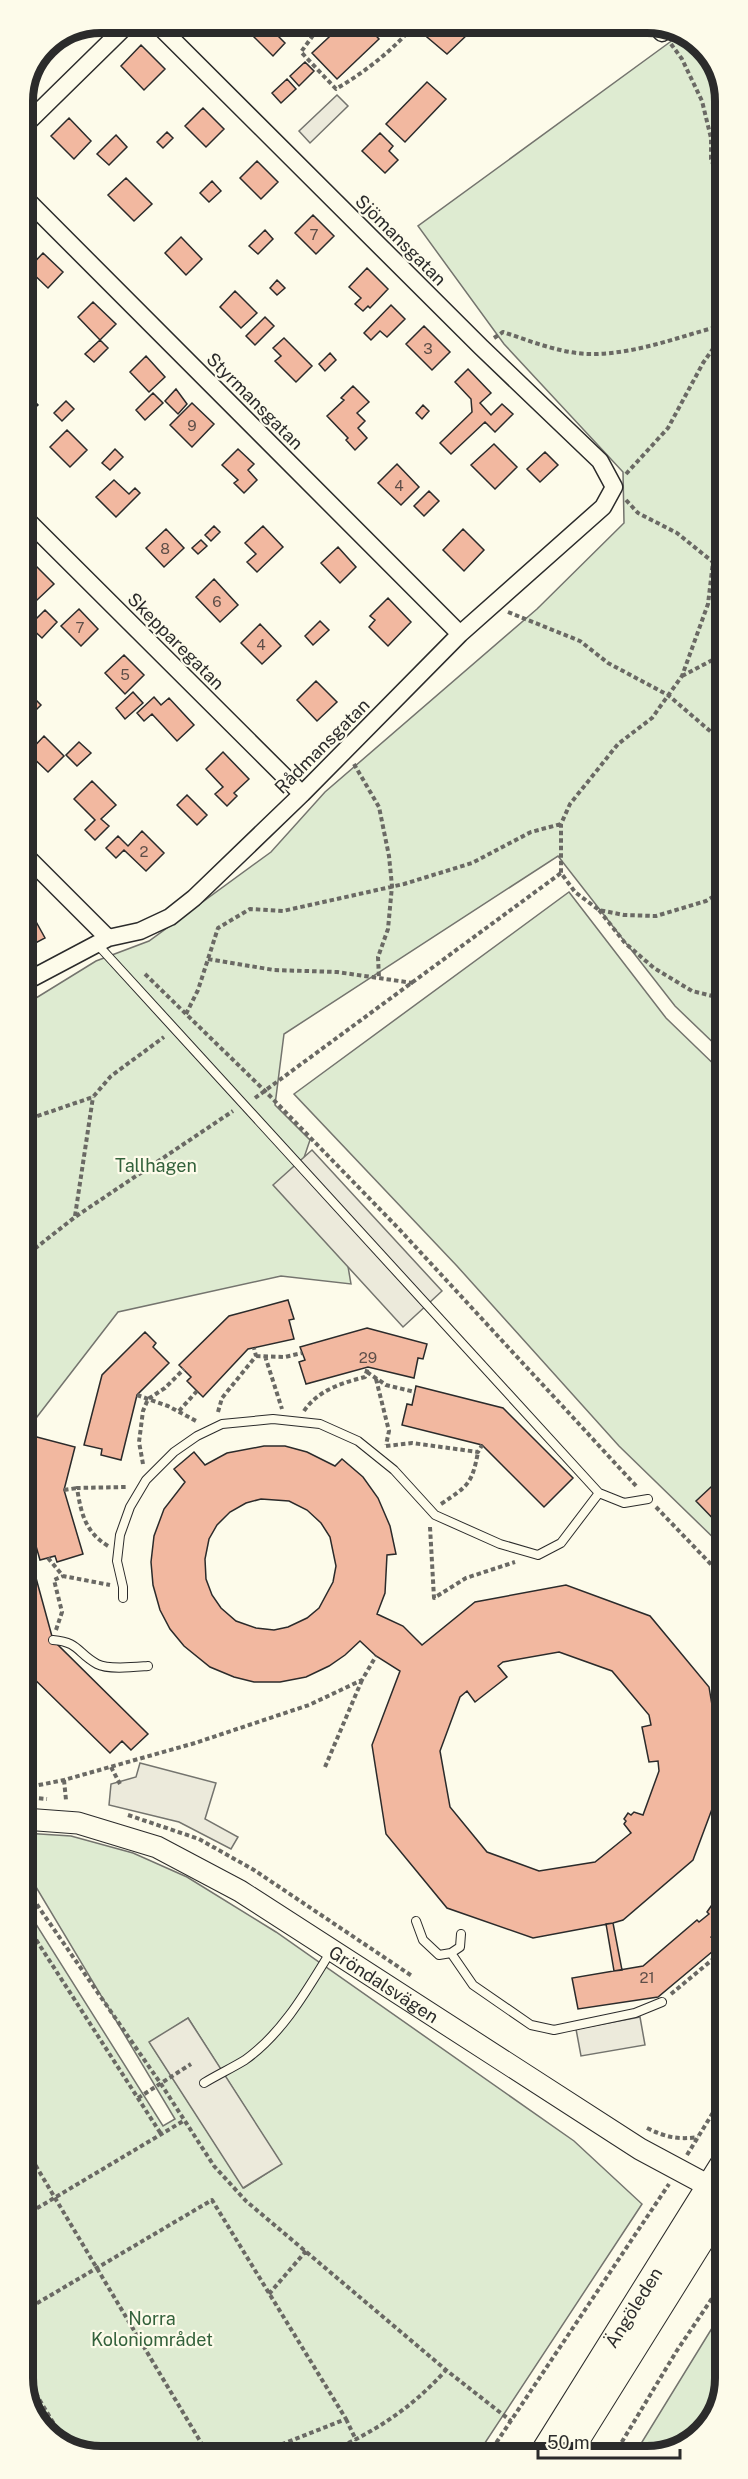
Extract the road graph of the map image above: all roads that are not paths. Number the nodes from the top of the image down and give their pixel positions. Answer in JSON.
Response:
{"nodes":[{"id":1,"x":118,"y":33,"type":"edge"},
{"id":2,"x":167,"y":33,"type":"edge"},
{"id":3,"x":33,"y":116,"type":"edge"},
{"id":4,"x":33,"y":207,"type":"edge"},
{"id":5,"x":614,"y":487,"type":"joint"},
{"id":6,"x":33,"y":526,"type":"edge"},
{"id":7,"x":460,"y":634,"type":"junction"},
{"id":8,"x":302,"y":794,"type":"junction"},
{"id":9,"x":33,"y":864,"type":"edge"},
{"id":10,"x":102,"y":941,"type":"junction"},
{"id":11,"x":33,"y":978,"type":"edge"},
{"id":12,"x":599,"y":1493,"type":"junction"},
{"id":13,"x":648,"y":1499,"type":"road end"},
{"id":14,"x":123,"y":1598,"type":"dead end"},
{"id":15,"x":53,"y":1640,"type":"road end"},
{"id":16,"x":148,"y":1666,"type":"dead end"},
{"id":17,"x":33,"y":1820,"type":"edge"},
{"id":18,"x":416,"y":1921,"type":"dead end"},
{"id":19,"x":461,"y":1934,"type":"dead end"},
{"id":20,"x":332,"y":1950,"type":"junction"},
{"id":21,"x":451,"y":1953,"type":"junction"},
{"id":22,"x":662,"y":2002,"type":"road end"},
{"id":23,"x":204,"y":2083,"type":"dead end"},
{"id":24,"x":715,"y":2190,"type":"edge"},
{"id":25,"x":715,"y":2194,"type":"edge"},
{"id":26,"x":715,"y":2219,"type":"edge"},
{"id":27,"x":547,"y":2446,"type":"edge"},
{"id":28,"x":574,"y":2446,"type":"edge"}],
"edges":[{"from":1,"to":3,"type":"street"},
{"from":2,"to":5,"type":"street","name":"Sjömansgatan"},
{"from":4,"to":7,"type":"street","name":"Styrmansgatan"},
{"from":5,"to":7,"type":"street","name":"Rådmansgatan"},
{"from":6,"to":8,"type":"street","name":"Skepparegatan"},
{"from":7,"to":8,"type":"street","name":"Rådmansgatan"},
{"from":8,"to":10,"type":"street","name":"Rådmansgatan"},
{"from":9,"to":10,"type":"street"},
{"from":10,"to":11,"type":"street","name":"Rådmansgatan"},
{"from":10,"to":12,"type":"lane"},
{"from":12,"to":13,"type":"lane"},
{"from":12,"to":14,"type":"lane"},
{"from":15,"to":16,"type":"lane"},
{"from":17,"to":20,"type":"street","name":"Gröndalsvägen"},
{"from":18,"to":21,"type":"lane"},
{"from":19,"to":21,"type":"lane"},
{"from":20,"to":23,"type":"lane"},
{"from":20,"to":24,"type":"street","name":"Gröndalsvägen"},
{"from":21,"to":22,"type":"lane"},
{"from":25,"to":27,"type":"main road","name":"Ängöleden"},
{"from":26,"to":28,"type":"main road","name":"Ängöleden"}]}
